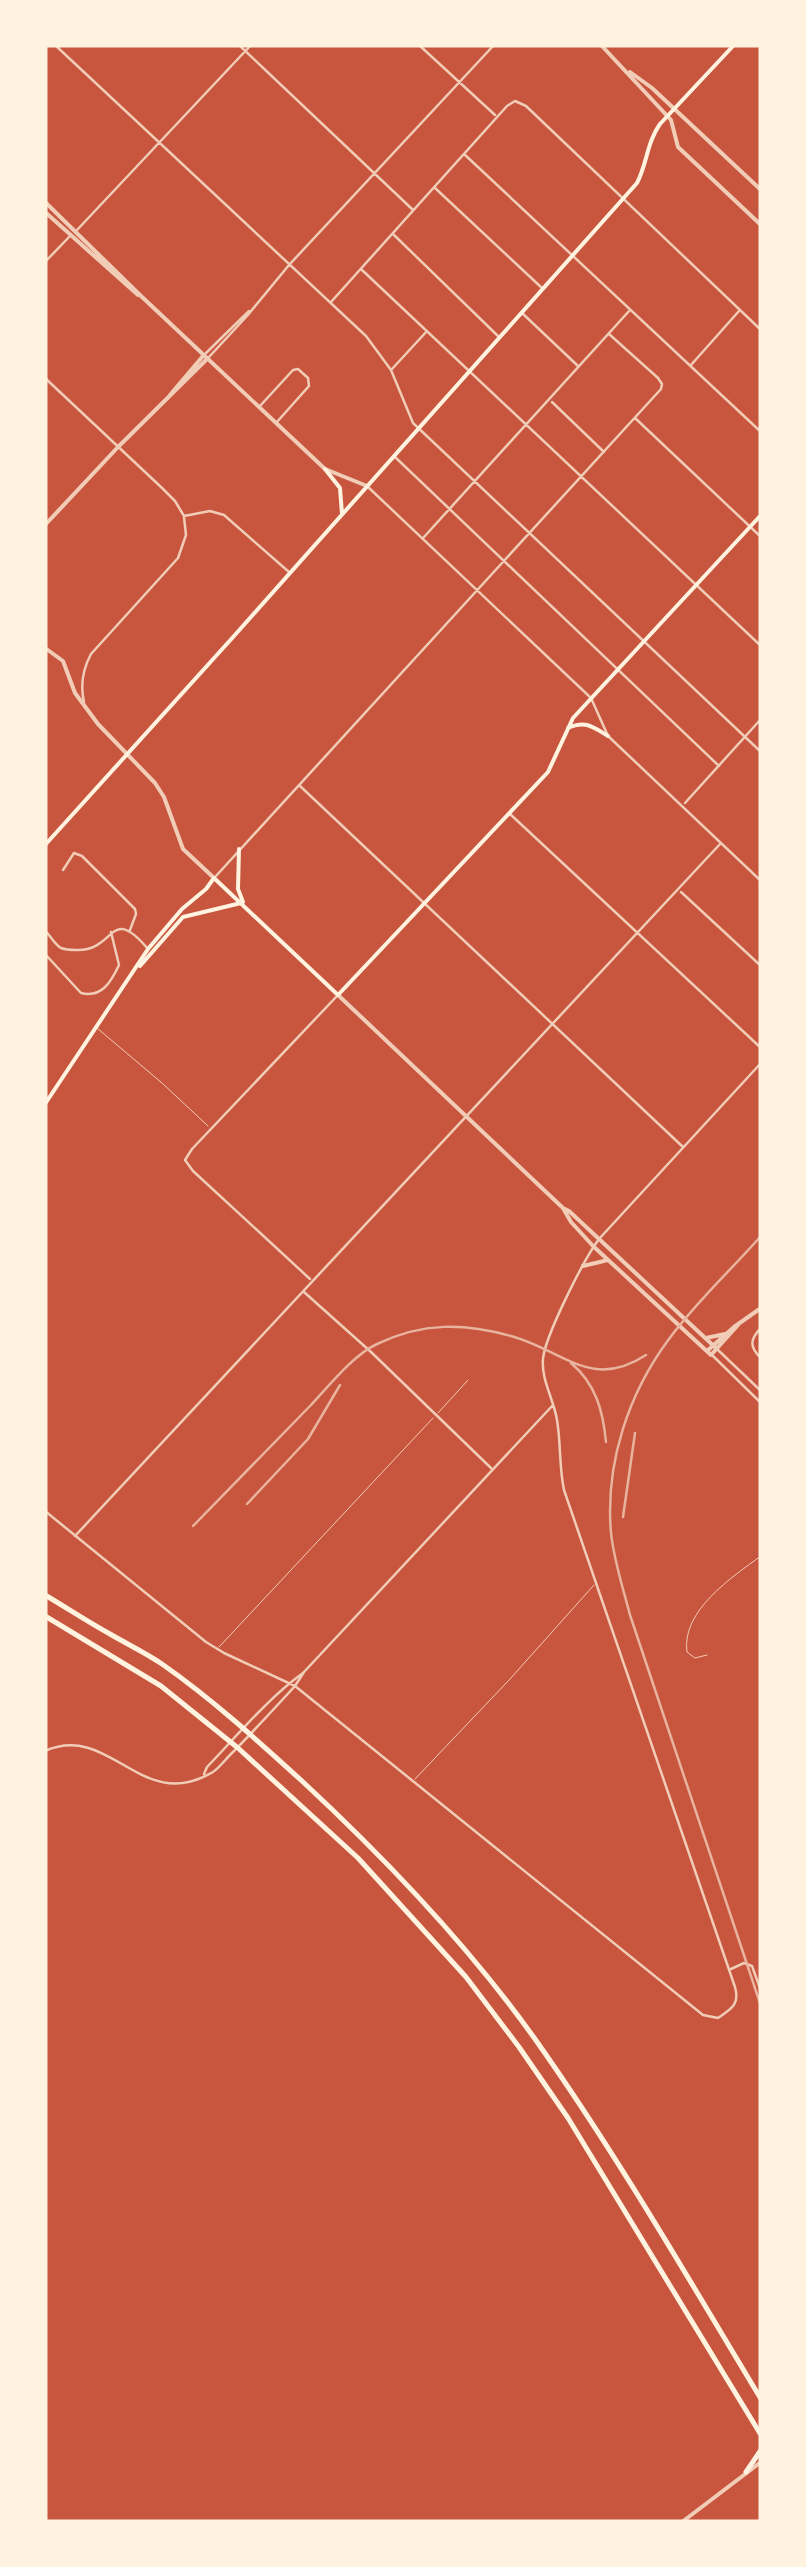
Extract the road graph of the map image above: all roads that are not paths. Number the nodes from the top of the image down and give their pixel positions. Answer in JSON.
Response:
{"nodes":[{"id":1,"x":54,"y":45,"type":"edge"},
{"id":2,"x":239,"y":45,"type":"edge"},
{"id":3,"x":250,"y":45,"type":"edge"},
{"id":4,"x":419,"y":45,"type":"edge"},
{"id":5,"x":494,"y":45,"type":"edge"},
{"id":6,"x":601,"y":45,"type":"edge"},
{"id":7,"x":734,"y":45,"type":"edge"},
{"id":8,"x":245,"y":51,"type":"junction"},
{"id":9,"x":626,"y":70,"type":"junction"},
{"id":10,"x":459,"y":82,"type":"junction"},
{"id":11,"x":674,"y":108,"type":"junction"},
{"id":12,"x":666,"y":116,"type":"junction"},
{"id":13,"x":497,"y":117,"type":"junction"},
{"id":14,"x":160,"y":143,"type":"junction"},
{"id":15,"x":464,"y":154,"type":"junction"},
{"id":16,"x":374,"y":174,"type":"junction"},
{"id":17,"x":434,"y":187,"type":"junction"},
{"id":18,"x":761,"y":190,"type":"edge"},
{"id":19,"x":623,"y":200,"type":"junction"},
{"id":20,"x":45,"y":202,"type":"edge"},
{"id":21,"x":413,"y":211,"type":"junction"},
{"id":22,"x":45,"y":212,"type":"edge"},
{"id":23,"x":761,"y":225,"type":"edge"},
{"id":24,"x":73,"y":234,"type":"junction"},
{"id":25,"x":392,"y":234,"type":"junction"},
{"id":26,"x":572,"y":255,"type":"junction"},
{"id":27,"x":45,"y":262,"type":"edge"},
{"id":28,"x":289,"y":264,"type":"junction"},
{"id":29,"x":361,"y":269,"type":"junction"},
{"id":30,"x":542,"y":288,"type":"junction"},
{"id":31,"x":330,"y":303,"type":"junction"},
{"id":32,"x":630,"y":310,"type":"junction"},
{"id":33,"x":740,"y":310,"type":"junction"},
{"id":34,"x":521,"y":312,"type":"junction"},
{"id":35,"x":761,"y":330,"type":"edge"},
{"id":36,"x":428,"y":331,"type":"junction"},
{"id":37,"x":609,"y":334,"type":"junction"},
{"id":38,"x":500,"y":337,"type":"junction"},
{"id":39,"x":206,"y":357,"type":"junction"},
{"id":40,"x":580,"y":367,"type":"junction"},
{"id":41,"x":690,"y":367,"type":"junction"},
{"id":42,"x":390,"y":370,"type":"junction"},
{"id":43,"x":469,"y":370,"type":"junction"},
{"id":44,"x":45,"y":378,"type":"edge"},
{"id":45,"x":550,"y":400,"type":"junction"},
{"id":46,"x":259,"y":407,"type":"junction"},
{"id":47,"x":635,"y":418,"type":"junction"},
{"id":48,"x":276,"y":423,"type":"junction"},
{"id":49,"x":527,"y":425,"type":"junction"},
{"id":50,"x":420,"y":428,"type":"junction"},
{"id":51,"x":761,"y":432,"type":"edge"},
{"id":52,"x":118,"y":447,"type":"junction"},
{"id":53,"x":605,"y":452,"type":"junction"},
{"id":54,"x":394,"y":456,"type":"junction"},
{"id":55,"x":325,"y":469,"type":"junction"},
{"id":56,"x":582,"y":477,"type":"junction"},
{"id":57,"x":476,"y":481,"type":"junction"},
{"id":58,"x":367,"y":486,"type":"junction"},
{"id":59,"x":450,"y":509,"type":"junction"},
{"id":60,"x":342,"y":514,"type":"junction"},
{"id":61,"x":761,"y":515,"type":"edge"},
{"id":62,"x":184,"y":516,"type":"junction"},
{"id":63,"x":45,"y":524,"type":"edge"},
{"id":64,"x":750,"y":527,"type":"junction"},
{"id":65,"x":531,"y":532,"type":"junction"},
{"id":66,"x":423,"y":538,"type":"junction"},
{"id":67,"x":761,"y":538,"type":"edge"},
{"id":68,"x":504,"y":560,"type":"junction"},
{"id":69,"x":289,"y":572,"type":"junction"},
{"id":70,"x":696,"y":586,"type":"junction"},
{"id":71,"x":478,"y":590,"type":"junction"},
{"id":72,"x":645,"y":642,"type":"junction"},
{"id":73,"x":761,"y":646,"type":"edge"},
{"id":74,"x":45,"y":648,"type":"edge"},
{"id":75,"x":620,"y":669,"type":"junction"},
{"id":76,"x":591,"y":698,"type":"junction"},
{"id":77,"x":86,"y":709,"type":"junction"},
{"id":78,"x":761,"y":720,"type":"edge"},
{"id":79,"x":568,"y":728,"type":"junction"},
{"id":80,"x":608,"y":736,"type":"junction"},
{"id":81,"x":745,"y":736,"type":"junction"},
{"id":82,"x":761,"y":752,"type":"edge"},
{"id":83,"x":128,"y":754,"type":"junction"},
{"id":84,"x":719,"y":766,"type":"junction"},
{"id":85,"x":299,"y":785,"type":"junction"},
{"id":86,"x":683,"y":806,"type":"junction"},
{"id":87,"x":508,"y":813,"type":"junction"},
{"id":88,"x":721,"y":844,"type":"junction"},
{"id":89,"x":45,"y":845,"type":"edge"},
{"id":90,"x":238,"y":849,"type":"junction"},
{"id":91,"x":63,"y":870,"type":"dead end"},
{"id":92,"x":214,"y":878,"type":"junction"},
{"id":93,"x":761,"y":881,"type":"edge"},
{"id":94,"x":680,"y":890,"type":"junction"},
{"id":95,"x":423,"y":904,"type":"junction"},
{"id":96,"x":243,"y":905,"type":"junction"},
{"id":97,"x":130,"y":930,"type":"junction"},
{"id":98,"x":45,"y":931,"type":"edge"},
{"id":99,"x":110,"y":932,"type":"junction"},
{"id":100,"x":638,"y":934,"type":"junction"},
{"id":101,"x":148,"y":949,"type":"junction"},
{"id":102,"x":45,"y":954,"type":"edge"},
{"id":103,"x":761,"y":966,"type":"edge"},
{"id":104,"x":136,"y":968,"type":"junction"},
{"id":105,"x":338,"y":995,"type":"junction"},
{"id":106,"x":553,"y":1024,"type":"junction"},
{"id":107,"x":96,"y":1028,"type":"junction"},
{"id":108,"x":761,"y":1048,"type":"edge"},
{"id":109,"x":761,"y":1063,"type":"edge"},
{"id":110,"x":45,"y":1104,"type":"edge"},
{"id":111,"x":468,"y":1117,"type":"junction"},
{"id":112,"x":210,"y":1128,"type":"junction"},
{"id":113,"x":684,"y":1148,"type":"junction"},
{"id":114,"x":563,"y":1208,"type":"junction"},
{"id":115,"x":599,"y":1239,"type":"junction"},
{"id":116,"x":594,"y":1246,"type":"junction"},
{"id":117,"x":608,"y":1260,"type":"junction"},
{"id":118,"x":583,"y":1266,"type":"junction"},
{"id":119,"x":312,"y":1281,"type":"junction"},
{"id":120,"x":304,"y":1291,"type":"junction"},
{"id":121,"x":761,"y":1308,"type":"edge"},
{"id":122,"x":738,"y":1325,"type":"junction"},
{"id":123,"x":761,"y":1328,"type":"edge"},
{"id":124,"x":727,"y":1333,"type":"junction"},
{"id":125,"x":706,"y":1338,"type":"junction"},
{"id":126,"x":715,"y":1347,"type":"junction"},
{"id":127,"x":709,"y":1353,"type":"junction"},
{"id":128,"x":761,"y":1358,"type":"edge"},
{"id":129,"x":468,"y":1380,"type":"dead end"},
{"id":130,"x":761,"y":1392,"type":"edge"},
{"id":131,"x":761,"y":1403,"type":"edge"},
{"id":132,"x":554,"y":1404,"type":"junction"},
{"id":133,"x":436,"y":1415,"type":"junction"},
{"id":134,"x":492,"y":1469,"type":"junction"},
{"id":135,"x":45,"y":1511,"type":"edge"},
{"id":136,"x":75,"y":1536,"type":"junction"},
{"id":137,"x":761,"y":1556,"type":"edge"},
{"id":138,"x":596,"y":1583,"type":"junction"},
{"id":139,"x":45,"y":1595,"type":"edge"},
{"id":140,"x":45,"y":1616,"type":"edge"},
{"id":141,"x":217,"y":1649,"type":"junction"},
{"id":142,"x":707,"y":1655,"type":"dead end"},
{"id":143,"x":304,"y":1672,"type":"junction"},
{"id":144,"x":289,"y":1683,"type":"junction"},
{"id":145,"x":295,"y":1686,"type":"junction"},
{"id":146,"x":243,"y":1728,"type":"junction"},
{"id":147,"x":250,"y":1734,"type":"junction"},
{"id":148,"x":230,"y":1742,"type":"junction"},
{"id":149,"x":238,"y":1748,"type":"junction"},
{"id":150,"x":45,"y":1751,"type":"edge"},
{"id":151,"x":204,"y":1775,"type":"junction"},
{"id":152,"x":413,"y":1781,"type":"junction"},
{"id":153,"x":730,"y":1970,"type":"junction"},
{"id":154,"x":761,"y":1991,"type":"edge"},
{"id":155,"x":761,"y":2399,"type":"edge"},
{"id":156,"x":760,"y":2436,"type":"edge"},
{"id":157,"x":761,"y":2450,"type":"edge"},
{"id":158,"x":761,"y":2462,"type":"edge"},
{"id":159,"x":746,"y":2472,"type":"junction"},
{"id":160,"x":682,"y":2522,"type":"edge"}],
"edges":[{"from":1,"to":14,"type":"street"},
{"from":2,"to":8,"type":"street"},
{"from":3,"to":8,"type":"street"},
{"from":4,"to":10,"type":"street"},
{"from":5,"to":10,"type":"street"},
{"from":6,"to":9,"type":"street"},
{"from":7,"to":11,"type":"main road"},
{"from":8,"to":14,"type":"street"},
{"from":8,"to":16,"type":"street"},
{"from":9,"to":11,"type":"street"},
{"from":9,"to":12,"type":"street"},
{"from":10,"to":13,"type":"street"},
{"from":10,"to":16,"type":"street"},
{"from":11,"to":12,"type":"main road"},
{"from":11,"to":18,"type":"street"},
{"from":12,"to":19,"type":"main road"},
{"from":12,"to":23,"type":"street"},
{"from":13,"to":15,"type":"street"},
{"from":13,"to":19,"type":"street"},
{"from":14,"to":24,"type":"street"},
{"from":14,"to":28,"type":"street"},
{"from":15,"to":17,"type":"street"},
{"from":15,"to":26,"type":"street"},
{"from":16,"to":21,"type":"street"},
{"from":16,"to":28,"type":"street"},
{"from":17,"to":21,"type":"street"},
{"from":17,"to":30,"type":"street"},
{"from":19,"to":26,"type":"main road"},
{"from":19,"to":33,"type":"street"},
{"from":20,"to":24,"type":"street"},
{"from":21,"to":25,"type":"street"},
{"from":22,"to":24,"type":"street"},
{"from":24,"to":27,"type":"street"},
{"from":24,"to":39,"type":"street"},
{"from":25,"to":29,"type":"street"},
{"from":25,"to":38,"type":"street"},
{"from":26,"to":30,"type":"main road"},
{"from":26,"to":32,"type":"street"},
{"from":28,"to":31,"type":"street"},
{"from":28,"to":39,"type":"street"},
{"from":29,"to":31,"type":"street"},
{"from":29,"to":36,"type":"street"},
{"from":30,"to":34,"type":"main road"},
{"from":31,"to":42,"type":"street"},
{"from":32,"to":37,"type":"street"},
{"from":32,"to":41,"type":"street"},
{"from":33,"to":35,"type":"street"},
{"from":33,"to":41,"type":"street"},
{"from":34,"to":38,"type":"main road"},
{"from":34,"to":40,"type":"street"},
{"from":36,"to":42,"type":"street"},
{"from":36,"to":43,"type":"street"},
{"from":37,"to":40,"type":"street"},
{"from":37,"to":47,"type":"street"},
{"from":38,"to":43,"type":"main road"},
{"from":39,"to":46,"type":"street"},
{"from":39,"to":52,"type":"street"},
{"from":40,"to":45,"type":"street"},
{"from":41,"to":51,"type":"street"},
{"from":42,"to":50,"type":"street"},
{"from":43,"to":49,"type":"street"},
{"from":43,"to":50,"type":"main road"},
{"from":44,"to":52,"type":"street"},
{"from":45,"to":49,"type":"street"},
{"from":45,"to":53,"type":"street"},
{"from":46,"to":48,"type":"street"},
{"from":46,"to":48,"type":"street"},
{"from":47,"to":53,"type":"street"},
{"from":47,"to":64,"type":"street"},
{"from":48,"to":55,"type":"street"},
{"from":49,"to":56,"type":"street"},
{"from":49,"to":57,"type":"street"},
{"from":50,"to":54,"type":"main road"},
{"from":50,"to":57,"type":"street"},
{"from":52,"to":62,"type":"street"},
{"from":52,"to":63,"type":"street"},
{"from":53,"to":56,"type":"street"},
{"from":54,"to":58,"type":"main road"},
{"from":54,"to":59,"type":"street"},
{"from":55,"to":58,"type":"street"},
{"from":55,"to":60,"type":"main road"},
{"from":56,"to":65,"type":"street"},
{"from":56,"to":70,"type":"street"},
{"from":57,"to":59,"type":"street"},
{"from":57,"to":65,"type":"street"},
{"from":58,"to":60,"type":"main road"},
{"from":58,"to":66,"type":"street"},
{"from":59,"to":66,"type":"street"},
{"from":59,"to":68,"type":"street"},
{"from":60,"to":69,"type":"main road"},
{"from":61,"to":64,"type":"main road"},
{"from":62,"to":69,"type":"street"},
{"from":62,"to":77,"type":"street"},
{"from":64,"to":67,"type":"street"},
{"from":64,"to":70,"type":"main road"},
{"from":65,"to":68,"type":"street"},
{"from":65,"to":72,"type":"street"},
{"from":66,"to":71,"type":"street"},
{"from":68,"to":71,"type":"street"},
{"from":68,"to":75,"type":"street"},
{"from":69,"to":83,"type":"main road"},
{"from":70,"to":72,"type":"main road"},
{"from":70,"to":73,"type":"street"},
{"from":71,"to":76,"type":"street"},
{"from":71,"to":85,"type":"street"},
{"from":72,"to":75,"type":"main road"},
{"from":72,"to":81,"type":"street"},
{"from":74,"to":77,"type":"street"},
{"from":75,"to":76,"type":"main road"},
{"from":75,"to":84,"type":"street"},
{"from":76,"to":79,"type":"main road"},
{"from":76,"to":80,"type":"street"},
{"from":77,"to":83,"type":"street"},
{"from":78,"to":81,"type":"street"},
{"from":79,"to":80,"type":"main road"},
{"from":79,"to":87,"type":"main road"},
{"from":80,"to":86,"type":"street"},
{"from":81,"to":82,"type":"street"},
{"from":81,"to":84,"type":"street"},
{"from":83,"to":89,"type":"main road"},
{"from":83,"to":92,"type":"street"},
{"from":84,"to":86,"type":"street"},
{"from":85,"to":90,"type":"street"},
{"from":85,"to":95,"type":"street"},
{"from":86,"to":88,"type":"street"},
{"from":87,"to":95,"type":"main road"},
{"from":87,"to":100,"type":"street"},
{"from":88,"to":93,"type":"street"},
{"from":88,"to":94,"type":"street"},
{"from":90,"to":92,"type":"street"},
{"from":90,"to":96,"type":"main road"},
{"from":91,"to":97,"type":"street"},
{"from":92,"to":96,"type":"main road"},
{"from":92,"to":101,"type":"main road"},
{"from":94,"to":100,"type":"street"},
{"from":94,"to":103,"type":"street"},
{"from":95,"to":105,"type":"main road"},
{"from":95,"to":106,"type":"street"},
{"from":96,"to":104,"type":"main road"},
{"from":96,"to":105,"type":"main road"},
{"from":97,"to":99,"type":"street"},
{"from":97,"to":101,"type":"street"},
{"from":98,"to":99,"type":"street"},
{"from":99,"to":102,"type":"street"},
{"from":100,"to":106,"type":"street"},
{"from":100,"to":108,"type":"street"},
{"from":101,"to":104,"type":"main road"},
{"from":104,"to":107,"type":"main road"},
{"from":105,"to":111,"type":"street"},
{"from":105,"to":112,"type":"street"},
{"from":106,"to":111,"type":"street"},
{"from":106,"to":113,"type":"street"},
{"from":107,"to":110,"type":"main road"},
{"from":107,"to":112,"type":"lane"},
{"from":109,"to":113,"type":"street"},
{"from":111,"to":114,"type":"street"},
{"from":111,"to":119,"type":"street"},
{"from":112,"to":119,"type":"street"},
{"from":113,"to":115,"type":"street"},
{"from":114,"to":115,"type":"street"},
{"from":114,"to":116,"type":"street"},
{"from":115,"to":116,"type":"street"},
{"from":115,"to":125,"type":"street"},
{"from":116,"to":117,"type":"street"},
{"from":116,"to":118,"type":"street"},
{"from":117,"to":118,"type":"street"},
{"from":117,"to":127,"type":"street"},
{"from":118,"to":132,"type":"street"},
{"from":119,"to":120,"type":"street"},
{"from":120,"to":133,"type":"street"},
{"from":120,"to":136,"type":"street"},
{"from":121,"to":122,"type":"street"},
{"from":122,"to":124,"type":"street"},
{"from":122,"to":126,"type":"street"},
{"from":123,"to":128,"type":"street"},
{"from":124,"to":125,"type":"street"},
{"from":124,"to":126,"type":"street"},
{"from":125,"to":126,"type":"street"},
{"from":126,"to":127,"type":"street"},
{"from":126,"to":130,"type":"street"},
{"from":127,"to":131,"type":"street"},
{"from":129,"to":133,"type":"lane"},
{"from":132,"to":134,"type":"street"},
{"from":132,"to":138,"type":"street"},
{"from":133,"to":134,"type":"street"},
{"from":133,"to":141,"type":"lane"},
{"from":134,"to":143,"type":"street"},
{"from":135,"to":136,"type":"street"},
{"from":136,"to":141,"type":"street"},
{"from":137,"to":142,"type":"lane"},
{"from":138,"to":152,"type":"lane"},
{"from":138,"to":153,"type":"street"},
{"from":139,"to":146,"type":"main road"},
{"from":140,"to":148,"type":"main road"},
{"from":141,"to":144,"type":"street"},
{"from":143,"to":144,"type":"street"},
{"from":143,"to":145,"type":"street"},
{"from":144,"to":145,"type":"street"},
{"from":144,"to":146,"type":"street"},
{"from":145,"to":147,"type":"street"},
{"from":145,"to":152,"type":"street"},
{"from":146,"to":147,"type":"main road"},
{"from":146,"to":148,"type":"street"},
{"from":147,"to":149,"type":"street"},
{"from":147,"to":155,"type":"main road"},
{"from":148,"to":149,"type":"main road"},
{"from":148,"to":151,"type":"street"},
{"from":149,"to":151,"type":"street"},
{"from":149,"to":156,"type":"main road"},
{"from":150,"to":151,"type":"street"},
{"from":152,"to":153,"type":"street"},
{"from":153,"to":154,"type":"street"},
{"from":157,"to":159,"type":"main road"},
{"from":158,"to":159,"type":"street"},
{"from":159,"to":160,"type":"street"}]}
